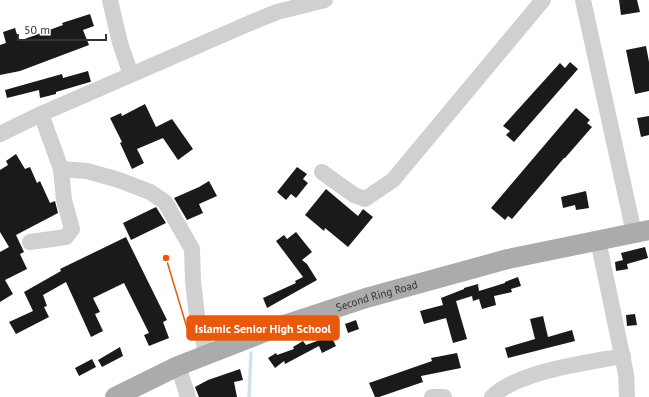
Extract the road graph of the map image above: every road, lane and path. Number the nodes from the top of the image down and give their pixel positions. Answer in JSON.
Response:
{"nodes":[{"id":1,"x":110,"y":0,"type":"edge"},
{"id":2,"x":325,"y":0,"type":"edge"},
{"id":3,"x":543,"y":0,"type":"edge"},
{"id":4,"x":583,"y":0,"type":"edge"},
{"id":5,"x":299,"y":3,"type":"edge"},
{"id":6,"x":131,"y":75,"type":"junction"},
{"id":7,"x":41,"y":114,"type":"junction"},
{"id":8,"x":0,"y":134,"type":"edge"},
{"id":9,"x":61,"y":169,"type":"junction"},
{"id":10,"x":322,"y":172,"type":"dead end"},
{"id":11,"x":642,"y":231,"type":"edge"},
{"id":12,"x":598,"y":240,"type":"junction"},
{"id":13,"x":30,"y":242,"type":"dead end"},
{"id":14,"x":207,"y":355,"type":"junction"},
{"id":15,"x":622,"y":356,"type":"junction"},
{"id":16,"x":178,"y":366,"type":"junction"},
{"id":17,"x":115,"y":397,"type":"edge"},
{"id":18,"x":188,"y":397,"type":"edge"},
{"id":19,"x":432,"y":397,"type":"edge"},
{"id":20,"x":444,"y":397,"type":"edge"},
{"id":21,"x":492,"y":397,"type":"edge"},
{"id":22,"x":628,"y":397,"type":"edge"}],
"edges":[{"from":1,"to":6,"type":"street"},
{"from":2,"to":5,"type":"street"},
{"from":3,"to":10,"type":"street"},
{"from":4,"to":11,"type":"street"},
{"from":5,"to":6,"type":"street"},
{"from":6,"to":7,"type":"street"},
{"from":7,"to":8,"type":"street"},
{"from":7,"to":9,"type":"street"},
{"from":9,"to":13,"type":"street"},
{"from":9,"to":14,"type":"street"},
{"from":11,"to":12,"type":"main road","name":"Second Ring Road"},
{"from":12,"to":14,"type":"main road","name":"Second Ring Road"},
{"from":12,"to":15,"type":"street"},
{"from":14,"to":16,"type":"main road","name":"Second Ring Road"},
{"from":15,"to":21,"type":"street"},
{"from":15,"to":22,"type":"street"},
{"from":16,"to":17,"type":"main road","name":"Second Ring Road"},
{"from":16,"to":18,"type":"street"},
{"from":19,"to":20,"type":"street"}]}
